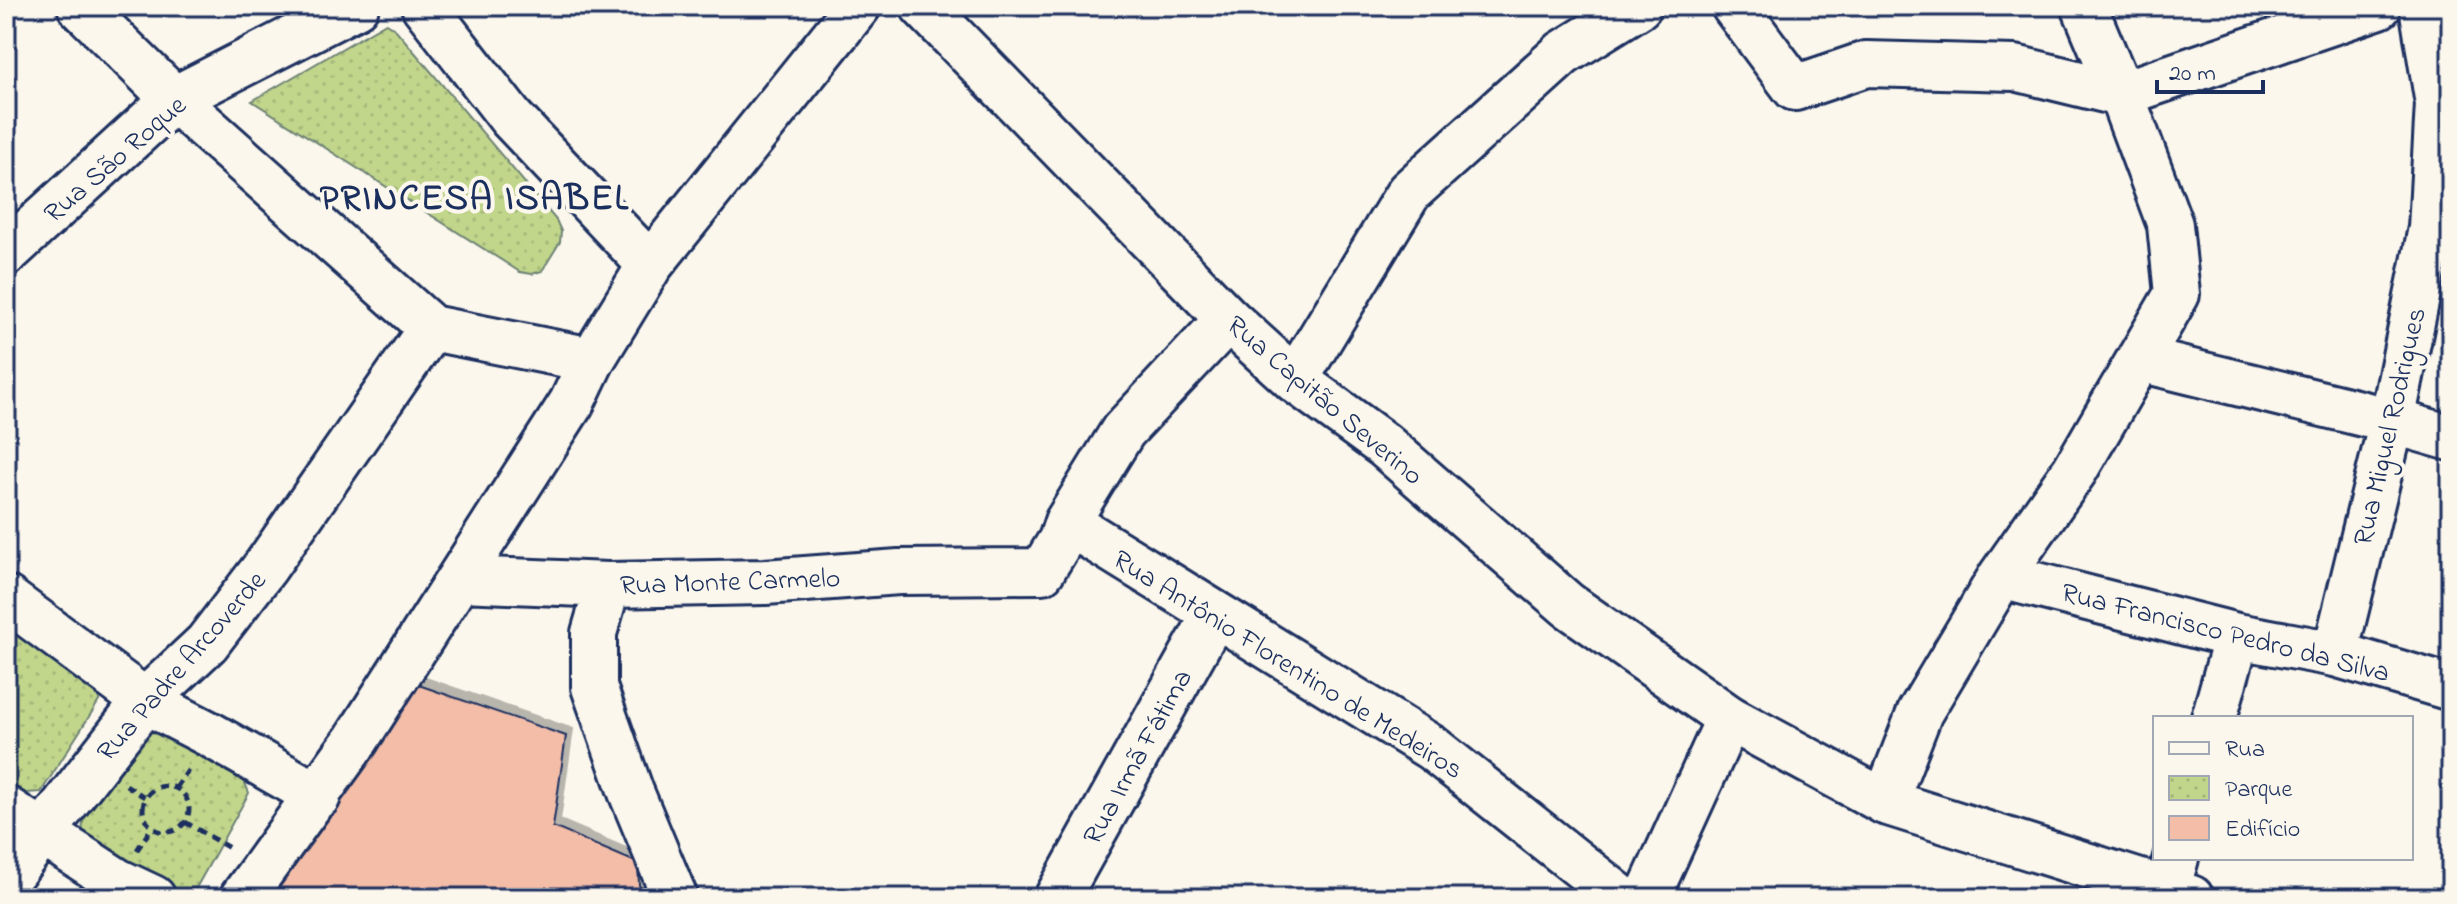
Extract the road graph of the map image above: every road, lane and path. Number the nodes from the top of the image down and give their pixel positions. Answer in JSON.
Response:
{"nodes":[{"id":1,"x":80,"y":6,"type":"edge"},
{"id":2,"x":356,"y":6,"type":"edge"},
{"id":3,"x":424,"y":6,"type":"edge"},
{"id":4,"x":858,"y":6,"type":"edge"},
{"id":5,"x":923,"y":6,"type":"edge"},
{"id":6,"x":1639,"y":6,"type":"edge"},
{"id":7,"x":1734,"y":6,"type":"edge"},
{"id":8,"x":2084,"y":6,"type":"edge"},
{"id":9,"x":2379,"y":6,"type":"edge"},
{"id":10,"x":2422,"y":6,"type":"edge"},
{"id":11,"x":2121,"y":94,"type":"junction"},
{"id":12,"x":174,"y":99,"type":"junction"},
{"id":13,"x":6,"y":253,"type":"edge"},
{"id":14,"x":650,"y":265,"type":"junction"},
{"id":15,"x":1228,"y":319,"type":"junction"},
{"id":16,"x":431,"y":328,"type":"junction"},
{"id":17,"x":2139,"y":359,"type":"junction"},
{"id":18,"x":592,"y":360,"type":"junction"},
{"id":19,"x":1295,"y":380,"type":"junction"},
{"id":20,"x":2392,"y":421,"type":"junction"},
{"id":21,"x":2451,"y":438,"type":"edge"},
{"id":22,"x":1067,"y":522,"type":"junction"},
{"id":23,"x":2001,"y":576,"type":"junction"},
{"id":24,"x":461,"y":579,"type":"junction"},
{"id":25,"x":608,"y":585,"type":"junction"},
{"id":26,"x":6,"y":598,"type":"edge"},
{"id":27,"x":1215,"y":614,"type":"junction"},
{"id":28,"x":2237,"y":636,"type":"junction"},
{"id":29,"x":2335,"y":654,"type":"junction"},
{"id":30,"x":2451,"y":688,"type":"edge"},
{"id":31,"x":145,"y":701,"type":"junction"},
{"id":32,"x":2215,"y":716,"type":"edge"},
{"id":33,"x":1729,"y":718,"type":"junction"},
{"id":34,"x":318,"y":796,"type":"junction"},
{"id":35,"x":1885,"y":802,"type":"junction"},
{"id":36,"x":6,"y":809,"type":"edge"},
{"id":37,"x":185,"y":822,"type":"junction"},
{"id":38,"x":43,"y":831,"type":"junction"},
{"id":39,"x":6,"y":880,"type":"edge"},
{"id":40,"x":2178,"y":882,"type":"edge"},
{"id":41,"x":253,"y":883,"type":"edge"},
{"id":42,"x":153,"y":898,"type":"edge"},
{"id":43,"x":675,"y":898,"type":"edge"},
{"id":44,"x":1057,"y":898,"type":"edge"},
{"id":45,"x":1621,"y":898,"type":"edge"},
{"id":46,"x":1647,"y":898,"type":"edge"}],
"edges":[{"from":1,"to":12,"type":"street"},
{"from":2,"to":12,"type":"street","name":"Rua São Roque"},
{"from":3,"to":14,"type":"street"},
{"from":4,"to":14,"type":"street"},
{"from":5,"to":15,"type":"street","name":"Rua Capitão Severino"},
{"from":6,"to":19,"type":"street"},
{"from":7,"to":11,"type":"street"},
{"from":8,"to":11,"type":"street"},
{"from":9,"to":11,"type":"street"},
{"from":10,"to":20,"type":"street","name":"Rua Miguel Rodrigues"},
{"from":11,"to":17,"type":"street"},
{"from":12,"to":13,"type":"street","name":"Rua São Roque"},
{"from":12,"to":16,"type":"street"},
{"from":14,"to":18,"type":"street"},
{"from":15,"to":19,"type":"street","name":"Rua Capitão Severino"},
{"from":15,"to":22,"type":"street"},
{"from":16,"to":18,"type":"street"},
{"from":16,"to":31,"type":"street","name":"Rua Padre Arcoverde"},
{"from":17,"to":20,"type":"street"},
{"from":17,"to":23,"type":"street"},
{"from":18,"to":24,"type":"street"},
{"from":19,"to":33,"type":"street","name":"Rua Capitão Severino"},
{"from":20,"to":21,"type":"street"},
{"from":20,"to":29,"type":"street","name":"Rua Miguel Rodrigues"},
{"from":22,"to":25,"type":"street","name":"Rua Monte Carmelo"},
{"from":22,"to":27,"type":"street","name":"Rua Antônio Florentino de Medeiros"},
{"from":23,"to":28,"type":"street","name":"Rua Francisco Pedro da Silva"},
{"from":23,"to":35,"type":"street"},
{"from":24,"to":25,"type":"street","name":"Rua Monte Carmelo"},
{"from":24,"to":34,"type":"street"},
{"from":25,"to":43,"type":"street"},
{"from":26,"to":31,"type":"street"},
{"from":27,"to":44,"type":"street","name":"Rua Irmã Fátima"},
{"from":27,"to":45,"type":"street","name":"Rua Antônio Florentino de Medeiros"},
{"from":28,"to":29,"type":"street","name":"Rua Francisco Pedro da Silva"},
{"from":28,"to":32,"type":"street"},
{"from":29,"to":30,"type":"street","name":"Rua Francisco Pedro da Silva"},
{"from":31,"to":34,"type":"street"},
{"from":31,"to":38,"type":"street","name":"Rua Padre Arcoverde"},
{"from":33,"to":35,"type":"street","name":"Rua Capitão Severino"},
{"from":33,"to":46,"type":"street"},
{"from":34,"to":41,"type":"street"},
{"from":35,"to":40,"type":"street","name":"Rua Capitão Severino"},
{"from":36,"to":38,"type":"street"},
{"from":37,"to":37,"type":"path"},
{"from":37,"to":41,"type":"path"},
{"from":38,"to":39,"type":"street","name":"Rua Padre Arcoverde"},
{"from":38,"to":42,"type":"street"}]}
